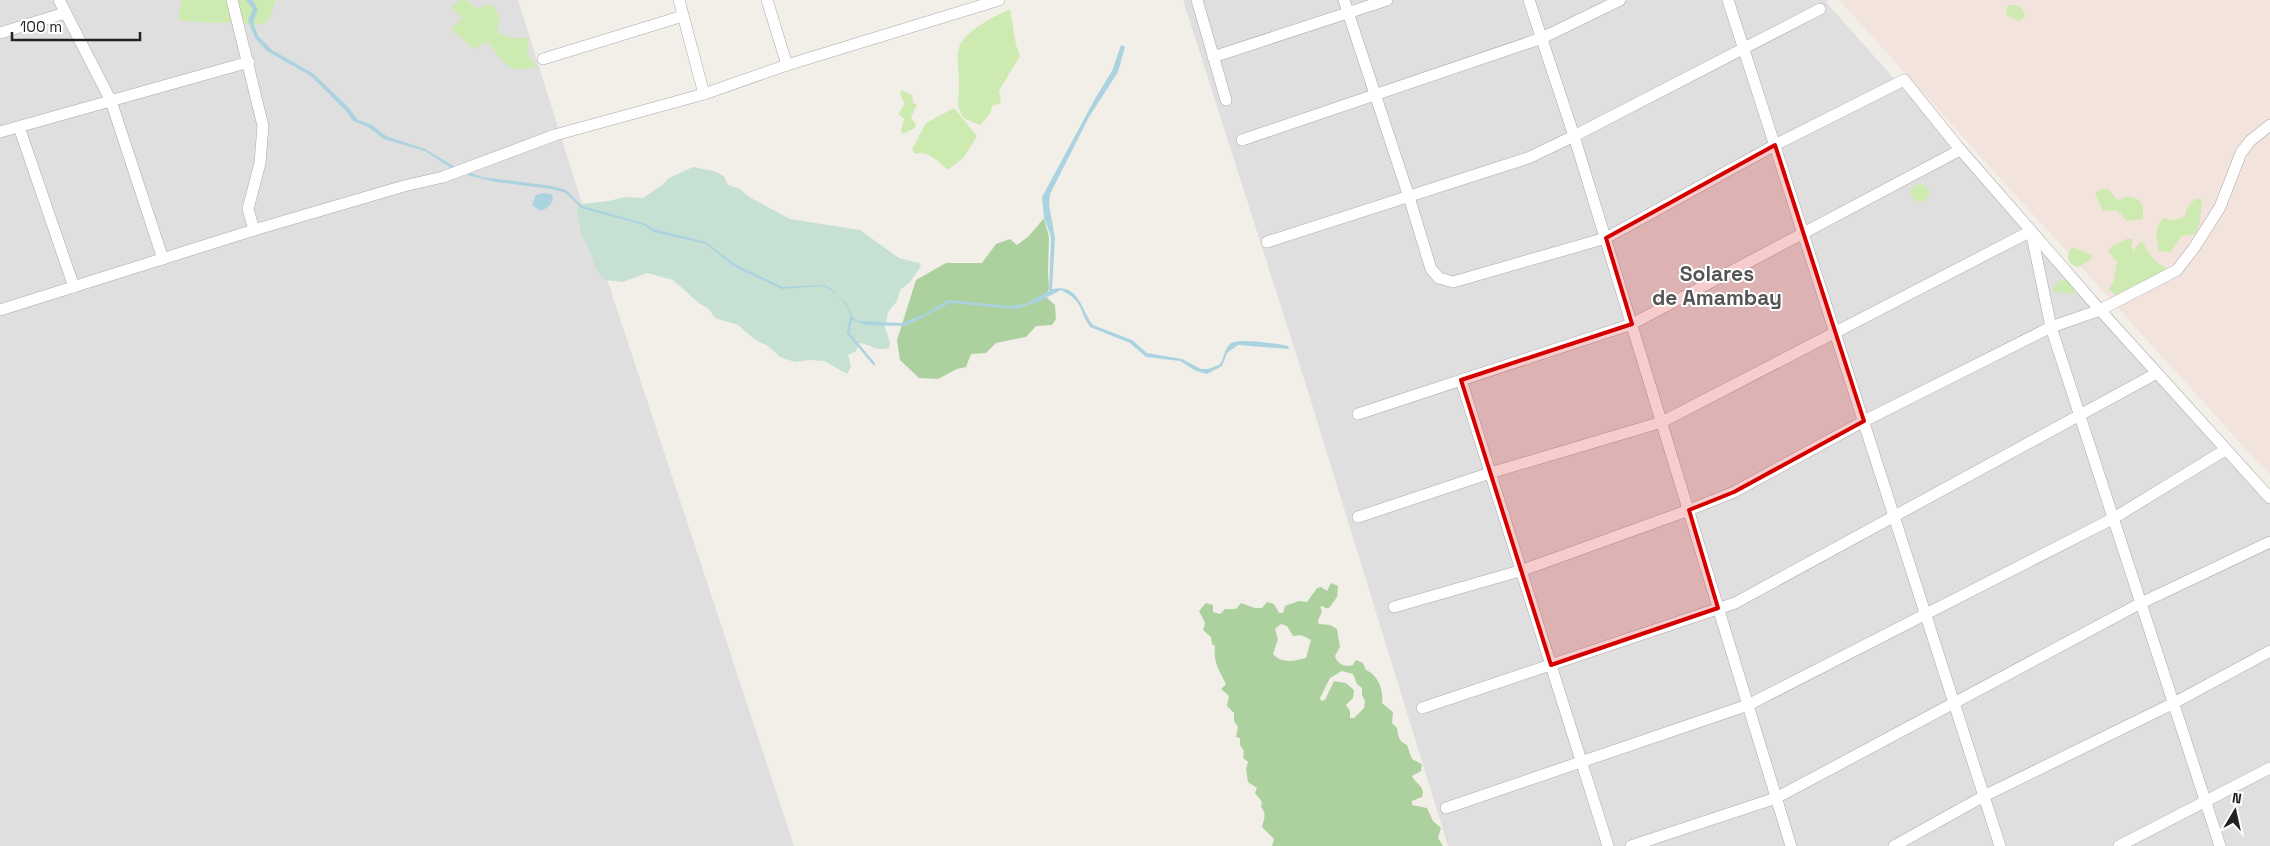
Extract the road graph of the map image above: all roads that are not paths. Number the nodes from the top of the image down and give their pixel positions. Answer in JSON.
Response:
{"nodes":[{"id":1,"x":59,"y":0,"type":"edge"},
{"id":2,"x":232,"y":0,"type":"edge"},
{"id":3,"x":679,"y":0,"type":"edge"},
{"id":4,"x":767,"y":0,"type":"edge"},
{"id":5,"x":999,"y":0,"type":"edge"},
{"id":6,"x":1197,"y":0,"type":"edge"},
{"id":7,"x":1344,"y":0,"type":"edge"},
{"id":8,"x":1386,"y":0,"type":"edge"},
{"id":9,"x":1529,"y":0,"type":"edge"},
{"id":10,"x":1620,"y":0,"type":"edge"},
{"id":11,"x":1728,"y":0,"type":"edge"},
{"id":12,"x":1820,"y":9,"type":"dead end"},
{"id":13,"x":65,"y":13,"type":"junction"},
{"id":14,"x":1348,"y":13,"type":"junction"},
{"id":15,"x":683,"y":16,"type":"junction"},
{"id":16,"x":0,"y":34,"type":"edge"},
{"id":17,"x":1542,"y":38,"type":"junction"},
{"id":18,"x":1743,"y":49,"type":"junction"},
{"id":19,"x":1213,"y":57,"type":"junction"},
{"id":20,"x":544,"y":59,"type":"dead end"},
{"id":21,"x":249,"y":62,"type":"junction"},
{"id":22,"x":787,"y":65,"type":"junction"},
{"id":23,"x":704,"y":94,"type":"junction"},
{"id":24,"x":1375,"y":96,"type":"junction"},
{"id":25,"x":1226,"y":100,"type":"dead end"},
{"id":26,"x":110,"y":101,"type":"junction"},
{"id":27,"x":2270,"y":126,"type":"edge"},
{"id":28,"x":19,"y":127,"type":"junction"},
{"id":29,"x":0,"y":132,"type":"edge"},
{"id":30,"x":1574,"y":136,"type":"junction"},
{"id":31,"x":1242,"y":140,"type":"dead end"},
{"id":32,"x":1775,"y":145,"type":"junction"},
{"id":33,"x":1960,"y":150,"type":"junction"},
{"id":34,"x":1410,"y":197,"type":"junction"},
{"id":35,"x":254,"y":230,"type":"junction"},
{"id":36,"x":2031,"y":231,"type":"junction"},
{"id":37,"x":1803,"y":234,"type":"junction"},
{"id":38,"x":1606,"y":238,"type":"junction"},
{"id":39,"x":1267,"y":242,"type":"dead end"},
{"id":40,"x":163,"y":259,"type":"junction"},
{"id":41,"x":74,"y":287,"type":"junction"},
{"id":42,"x":0,"y":310,"type":"edge"},
{"id":43,"x":2100,"y":310,"type":"junction"},
{"id":44,"x":1632,"y":324,"type":"junction"},
{"id":45,"x":2051,"y":327,"type":"junction"},
{"id":46,"x":1835,"y":334,"type":"junction"},
{"id":47,"x":2157,"y":373,"type":"junction"},
{"id":48,"x":1461,"y":380,"type":"junction"},
{"id":49,"x":1358,"y":414,"type":"dead end"},
{"id":50,"x":2080,"y":416,"type":"junction"},
{"id":51,"x":1864,"y":421,"type":"junction"},
{"id":52,"x":1662,"y":422,"type":"junction"},
{"id":53,"x":2225,"y":450,"type":"junction"},
{"id":54,"x":1490,"y":472,"type":"junction"},
{"id":55,"x":2270,"y":498,"type":"edge"},
{"id":56,"x":1689,"y":510,"type":"junction"},
{"id":57,"x":1893,"y":515,"type":"junction"},
{"id":58,"x":1358,"y":517,"type":"dead end"},
{"id":59,"x":2114,"y":518,"type":"junction"},
{"id":60,"x":2270,"y":542,"type":"edge"},
{"id":61,"x":1521,"y":570,"type":"junction"},
{"id":62,"x":2141,"y":603,"type":"junction"},
{"id":63,"x":1394,"y":607,"type":"dead end"},
{"id":64,"x":1718,"y":608,"type":"junction"},
{"id":65,"x":1925,"y":614,"type":"junction"},
{"id":66,"x":2270,"y":652,"type":"edge"},
{"id":67,"x":1551,"y":665,"type":"junction"},
{"id":68,"x":1954,"y":703,"type":"junction"},
{"id":69,"x":2174,"y":703,"type":"junction"},
{"id":70,"x":1748,"y":705,"type":"junction"},
{"id":71,"x":1422,"y":708,"type":"dead end"},
{"id":72,"x":1581,"y":762,"type":"junction"},
{"id":73,"x":2270,"y":768,"type":"edge"},
{"id":74,"x":1984,"y":796,"type":"junction"},
{"id":75,"x":1776,"y":798,"type":"junction"},
{"id":76,"x":2205,"y":802,"type":"junction"},
{"id":77,"x":1446,"y":808,"type":"dead end"},
{"id":78,"x":1608,"y":846,"type":"edge"},
{"id":79,"x":1631,"y":846,"type":"edge"},
{"id":80,"x":1791,"y":846,"type":"edge"},
{"id":81,"x":1894,"y":846,"type":"edge"},
{"id":82,"x":2000,"y":846,"type":"edge"},
{"id":83,"x":2119,"y":846,"type":"edge"},
{"id":84,"x":2220,"y":846,"type":"edge"}],
"edges":[{"from":1,"to":13,"type":"street"},
{"from":2,"to":21,"type":"street"},
{"from":3,"to":15,"type":"street"},
{"from":4,"to":22,"type":"street"},
{"from":5,"to":22,"type":"street"},
{"from":6,"to":19,"type":"street"},
{"from":7,"to":14,"type":"street"},
{"from":8,"to":14,"type":"street"},
{"from":9,"to":17,"type":"street"},
{"from":10,"to":17,"type":"street"},
{"from":11,"to":18,"type":"street"},
{"from":12,"to":18,"type":"street"},
{"from":13,"to":16,"type":"street"},
{"from":13,"to":26,"type":"street"},
{"from":14,"to":19,"type":"street"},
{"from":14,"to":24,"type":"street"},
{"from":15,"to":20,"type":"street"},
{"from":15,"to":23,"type":"street"},
{"from":17,"to":24,"type":"street"},
{"from":17,"to":30,"type":"street"},
{"from":18,"to":30,"type":"street"},
{"from":18,"to":32,"type":"street"},
{"from":19,"to":25,"type":"street"},
{"from":21,"to":26,"type":"street"},
{"from":21,"to":35,"type":"street"},
{"from":22,"to":23,"type":"street"},
{"from":23,"to":35,"type":"street"},
{"from":24,"to":31,"type":"street"},
{"from":24,"to":34,"type":"street"},
{"from":26,"to":28,"type":"street"},
{"from":26,"to":40,"type":"street"},
{"from":27,"to":43,"type":"street"},
{"from":28,"to":29,"type":"street"},
{"from":28,"to":41,"type":"street"},
{"from":30,"to":34,"type":"street"},
{"from":30,"to":38,"type":"street"},
{"from":32,"to":33,"type":"street"},
{"from":32,"to":37,"type":"street"},
{"from":32,"to":38,"type":"street"},
{"from":33,"to":36,"type":"street"},
{"from":33,"to":37,"type":"street"},
{"from":34,"to":38,"type":"street"},
{"from":34,"to":39,"type":"street"},
{"from":35,"to":40,"type":"street"},
{"from":36,"to":43,"type":"street"},
{"from":36,"to":45,"type":"street"},
{"from":36,"to":46,"type":"street"},
{"from":37,"to":44,"type":"street"},
{"from":37,"to":46,"type":"street"},
{"from":38,"to":44,"type":"street"},
{"from":40,"to":41,"type":"street"},
{"from":41,"to":42,"type":"street"},
{"from":43,"to":45,"type":"street"},
{"from":43,"to":47,"type":"street"},
{"from":44,"to":48,"type":"street"},
{"from":44,"to":52,"type":"street"},
{"from":45,"to":50,"type":"street"},
{"from":45,"to":51,"type":"street"},
{"from":46,"to":51,"type":"street"},
{"from":46,"to":52,"type":"street"},
{"from":47,"to":50,"type":"street"},
{"from":47,"to":53,"type":"street"},
{"from":48,"to":49,"type":"street"},
{"from":48,"to":54,"type":"street"},
{"from":50,"to":57,"type":"street"},
{"from":50,"to":59,"type":"street"},
{"from":51,"to":56,"type":"street"},
{"from":51,"to":57,"type":"street"},
{"from":52,"to":54,"type":"street"},
{"from":52,"to":56,"type":"street"},
{"from":53,"to":55,"type":"street"},
{"from":53,"to":59,"type":"street"},
{"from":54,"to":58,"type":"street"},
{"from":54,"to":61,"type":"street"},
{"from":56,"to":61,"type":"street"},
{"from":56,"to":64,"type":"street"},
{"from":57,"to":64,"type":"street"},
{"from":57,"to":65,"type":"street"},
{"from":59,"to":62,"type":"street"},
{"from":59,"to":65,"type":"street"},
{"from":60,"to":62,"type":"street"},
{"from":61,"to":63,"type":"street"},
{"from":61,"to":67,"type":"street"},
{"from":62,"to":68,"type":"street"},
{"from":62,"to":69,"type":"street"},
{"from":64,"to":67,"type":"street"},
{"from":64,"to":70,"type":"street"},
{"from":65,"to":68,"type":"street"},
{"from":65,"to":70,"type":"street"},
{"from":66,"to":69,"type":"street"},
{"from":67,"to":71,"type":"street"},
{"from":67,"to":72,"type":"street"},
{"from":68,"to":74,"type":"street"},
{"from":68,"to":75,"type":"street"},
{"from":69,"to":74,"type":"street"},
{"from":69,"to":76,"type":"street"},
{"from":70,"to":72,"type":"street"},
{"from":70,"to":75,"type":"street"},
{"from":72,"to":77,"type":"street"},
{"from":72,"to":78,"type":"street"},
{"from":73,"to":76,"type":"street"},
{"from":74,"to":81,"type":"street"},
{"from":74,"to":82,"type":"street"},
{"from":75,"to":79,"type":"street"},
{"from":75,"to":80,"type":"street"},
{"from":76,"to":83,"type":"street"},
{"from":76,"to":84,"type":"street"}]}
